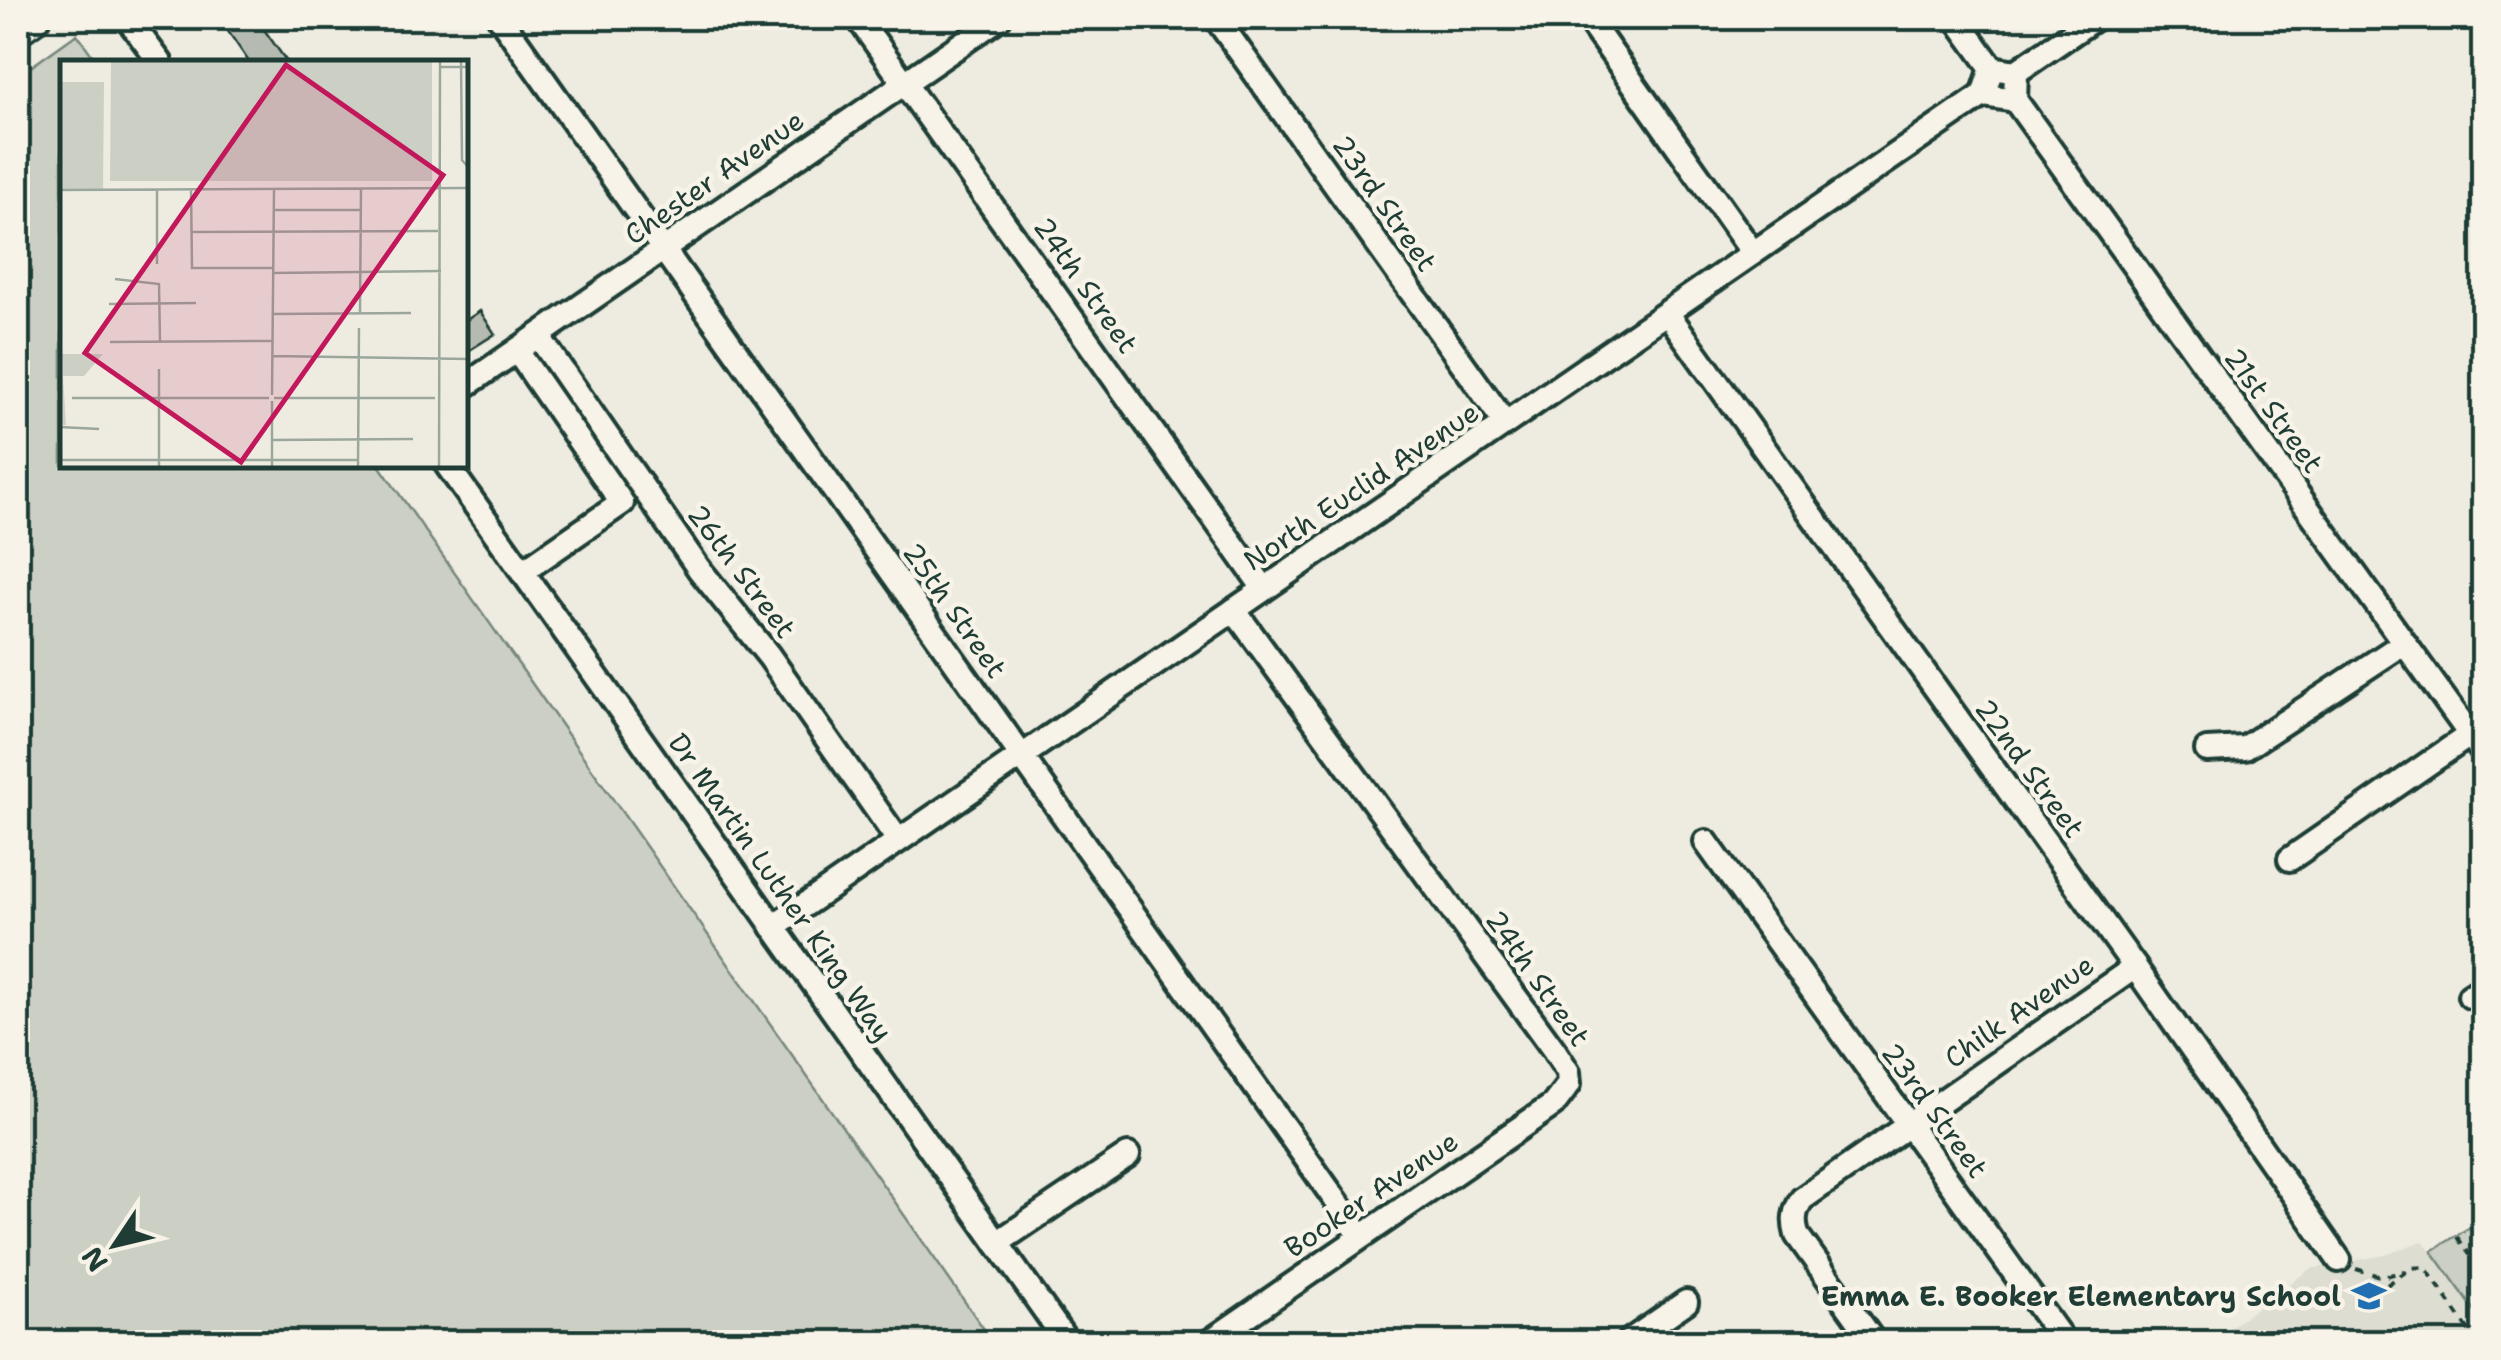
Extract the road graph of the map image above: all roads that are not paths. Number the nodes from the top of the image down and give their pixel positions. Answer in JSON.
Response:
{"nodes":[{"id":1,"x":35,"y":18,"type":"edge"},
{"id":2,"x":126,"y":18,"type":"edge"},
{"id":3,"x":500,"y":18,"type":"edge"},
{"id":4,"x":858,"y":18,"type":"edge"},
{"id":5,"x":998,"y":18,"type":"edge"},
{"id":6,"x":1216,"y":18,"type":"edge"},
{"id":7,"x":1587,"y":18,"type":"edge"},
{"id":8,"x":1956,"y":18,"type":"edge"},
{"id":9,"x":2095,"y":18,"type":"edge"},
{"id":10,"x":18,"y":30,"type":"edge"},
{"id":11,"x":158,"y":60,"type":"edge"},
{"id":12,"x":1992,"y":68,"type":"junction"},
{"id":13,"x":2016,"y":72,"type":"junction"},
{"id":14,"x":904,"y":82,"type":"junction"},
{"id":15,"x":1983,"y":95,"type":"junction"},
{"id":16,"x":2015,"y":100,"type":"junction"},
{"id":17,"x":664,"y":250,"type":"junction"},
{"id":18,"x":1753,"y":253,"type":"junction"},
{"id":19,"x":1668,"y":314,"type":"junction"},
{"id":20,"x":538,"y":337,"type":"junction"},
{"id":21,"x":517,"y":351,"type":"junction"},
{"id":22,"x":468,"y":384,"type":"edge"},
{"id":23,"x":1505,"y":423,"type":"junction"},
{"id":24,"x":449,"y":468,"type":"edge"},
{"id":25,"x":522,"y":572,"type":"junction"},
{"id":26,"x":1264,"y":588,"type":"junction"},
{"id":27,"x":1234,"y":610,"type":"junction"},
{"id":28,"x":2404,"y":642,"type":"junction"},
{"id":29,"x":2479,"y":738,"type":"edge"},
{"id":30,"x":2207,"y":750,"type":"dead end"},
{"id":31,"x":1021,"y":755,"type":"junction"},
{"id":32,"x":898,"y":840,"type":"junction"},
{"id":33,"x":1706,"y":842,"type":"dead end"},
{"id":34,"x":2290,"y":859,"type":"dead end"},
{"id":35,"x":773,"y":927,"type":"junction"},
{"id":36,"x":2135,"y":967,"type":"junction"},
{"id":37,"x":1565,"y":1094,"type":"joint"},
{"id":38,"x":1909,"y":1125,"type":"junction"},
{"id":39,"x":1128,"y":1155,"type":"dead end"},
{"id":40,"x":1362,"y":1236,"type":"junction"},
{"id":41,"x":997,"y":1244,"type":"junction"},
{"id":42,"x":2339,"y":1260,"type":"road end"},
{"id":43,"x":1686,"y":1302,"type":"dead end"},
{"id":44,"x":1067,"y":1342,"type":"edge"},
{"id":45,"x":1208,"y":1342,"type":"edge"},
{"id":46,"x":1628,"y":1342,"type":"edge"},
{"id":47,"x":1874,"y":1342,"type":"edge"},
{"id":48,"x":2064,"y":1342,"type":"edge"}],
"edges":[{"from":1,"to":10,"type":"main road"},
{"from":2,"to":11,"type":"street"},
{"from":3,"to":17,"type":"street","name":"25th Street"},
{"from":4,"to":14,"type":"street","name":"24th Street"},
{"from":5,"to":14,"type":"street","name":"Chester Avenue"},
{"from":6,"to":23,"type":"street","name":"23rd Street"},
{"from":7,"to":18,"type":"street"},
{"from":8,"to":12,"type":"street"},
{"from":9,"to":13,"type":"street"},
{"from":12,"to":13,"type":"street"},
{"from":12,"to":15,"type":"street"},
{"from":13,"to":16,"type":"street"},
{"from":14,"to":17,"type":"street","name":"Chester Avenue"},
{"from":14,"to":26,"type":"street","name":"24th Street"},
{"from":15,"to":16,"type":"street"},
{"from":15,"to":18,"type":"street","name":"North Euclid Avenue"},
{"from":16,"to":28,"type":"street","name":"21st Street"},
{"from":17,"to":20,"type":"street","name":"Chester Avenue"},
{"from":17,"to":31,"type":"street","name":"25th Street"},
{"from":18,"to":19,"type":"street","name":"North Euclid Avenue"},
{"from":19,"to":23,"type":"street","name":"North Euclid Avenue"},
{"from":19,"to":36,"type":"street","name":"22nd Street"},
{"from":20,"to":21,"type":"street","name":"Chester Avenue"},
{"from":20,"to":32,"type":"street","name":"26th Street"},
{"from":21,"to":22,"type":"street","name":"Chester Avenue"},
{"from":21,"to":25,"type":"street"},
{"from":23,"to":26,"type":"street","name":"North Euclid Avenue"},
{"from":24,"to":25,"type":"street","name":"Dr Martin Luther King Way"},
{"from":25,"to":35,"type":"street","name":"Dr Martin Luther King Way"},
{"from":26,"to":27,"type":"street","name":"North Euclid Avenue"},
{"from":27,"to":31,"type":"street","name":"North Euclid Avenue"},
{"from":27,"to":37,"type":"street","name":"24th Street"},
{"from":28,"to":29,"type":"street","name":"21st Street"},
{"from":28,"to":30,"type":"street"},
{"from":29,"to":34,"type":"street"},
{"from":31,"to":32,"type":"street","name":"North Euclid Avenue"},
{"from":31,"to":40,"type":"street","name":"25th Street"},
{"from":32,"to":35,"type":"street","name":"North Euclid Avenue"},
{"from":33,"to":38,"type":"street","name":"23rd Street"},
{"from":35,"to":41,"type":"street","name":"Dr Martin Luther King Way"},
{"from":36,"to":38,"type":"street","name":"Chilk Avenue"},
{"from":36,"to":42,"type":"street","name":"22nd Street"},
{"from":37,"to":40,"type":"street","name":"Booker Avenue"},
{"from":38,"to":47,"type":"street","name":"Chilk Avenue"},
{"from":38,"to":48,"type":"street","name":"23rd Street"},
{"from":39,"to":41,"type":"street"},
{"from":40,"to":45,"type":"street","name":"Booker Avenue"},
{"from":41,"to":44,"type":"street","name":"Dr Martin Luther King Way"},
{"from":43,"to":46,"type":"street"}]}
